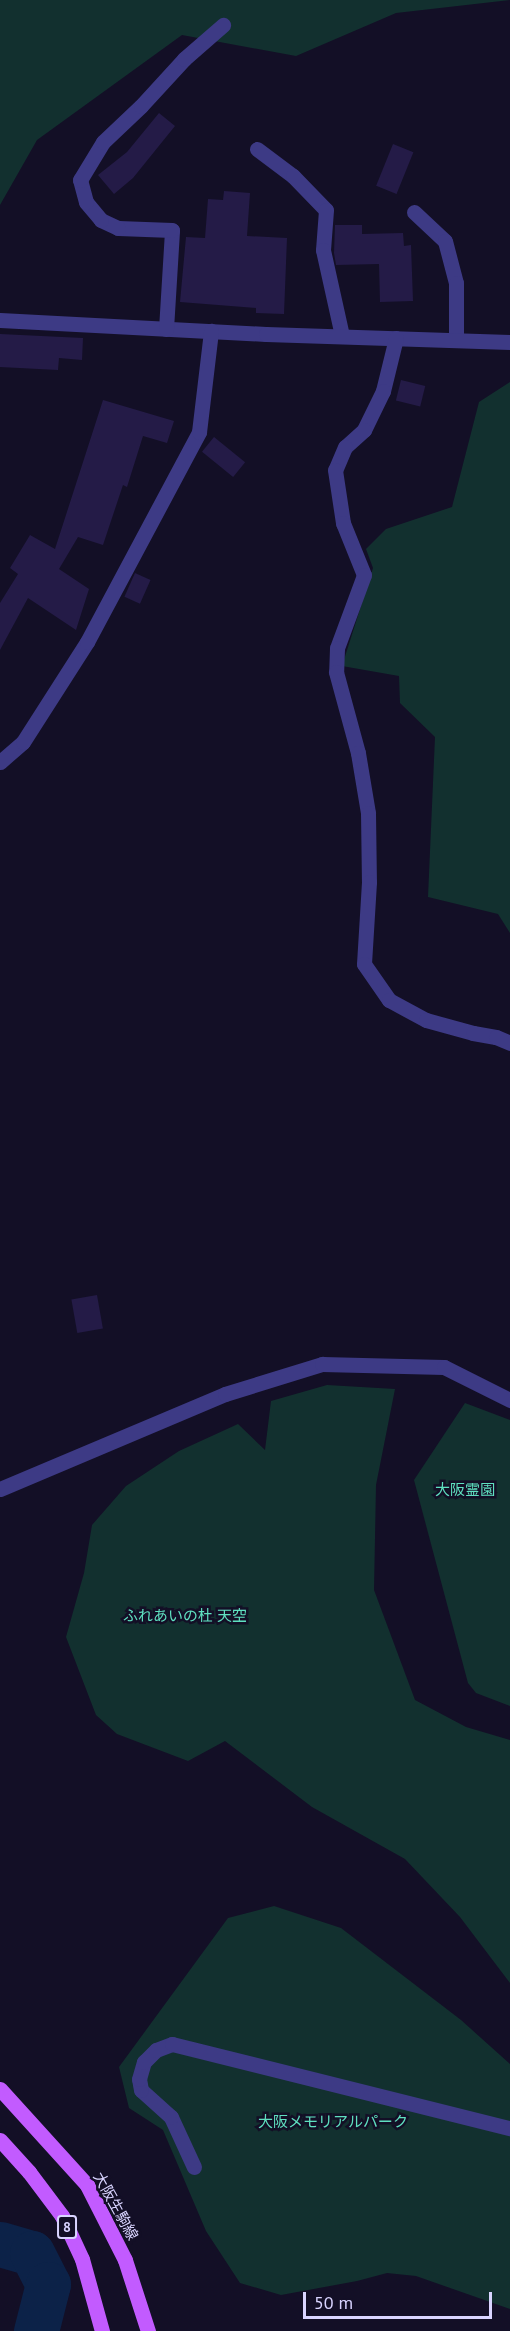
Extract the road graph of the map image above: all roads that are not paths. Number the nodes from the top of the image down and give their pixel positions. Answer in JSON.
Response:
{"nodes":[{"id":1,"x":223,"y":25,"type":"dead end"},
{"id":2,"x":256,"y":149,"type":"dead end"},
{"id":3,"x":414,"y":212,"type":"dead end"},
{"id":4,"x":0,"y":320,"type":"edge"},
{"id":5,"x":166,"y":329,"type":"junction"},
{"id":6,"x":211,"y":331,"type":"junction"},
{"id":7,"x":342,"y":336,"type":"junction"},
{"id":8,"x":396,"y":338,"type":"junction"},
{"id":9,"x":456,"y":340,"type":"junction"},
{"id":10,"x":510,"y":342,"type":"edge"},
{"id":11,"x":0,"y":762,"type":"edge"},
{"id":12,"x":510,"y":1043,"type":"edge"},
{"id":13,"x":510,"y":1400,"type":"edge"},
{"id":14,"x":0,"y":1489,"type":"edge"},
{"id":15,"x":0,"y":2089,"type":"edge"},
{"id":16,"x":510,"y":2128,"type":"edge"},
{"id":17,"x":1,"y":2142,"type":"edge"},
{"id":18,"x":195,"y":2166,"type":"dead end"},
{"id":19,"x":102,"y":2331,"type":"edge"},
{"id":20,"x":148,"y":2331,"type":"edge"}],
"edges":[{"from":1,"to":5,"type":"street"},
{"from":2,"to":7,"type":"street"},
{"from":3,"to":9,"type":"street"},
{"from":4,"to":5,"type":"street"},
{"from":5,"to":6,"type":"street"},
{"from":6,"to":7,"type":"street"},
{"from":6,"to":11,"type":"street"},
{"from":7,"to":8,"type":"street"},
{"from":8,"to":9,"type":"street"},
{"from":8,"to":12,"type":"street"},
{"from":9,"to":10,"type":"street"},
{"from":13,"to":14,"type":"street"},
{"from":15,"to":20,"type":"main road","name":"大阪生駒線","number":"8"},
{"from":16,"to":18,"type":"street"},
{"from":17,"to":19,"type":"main road","number":"8"}]}
